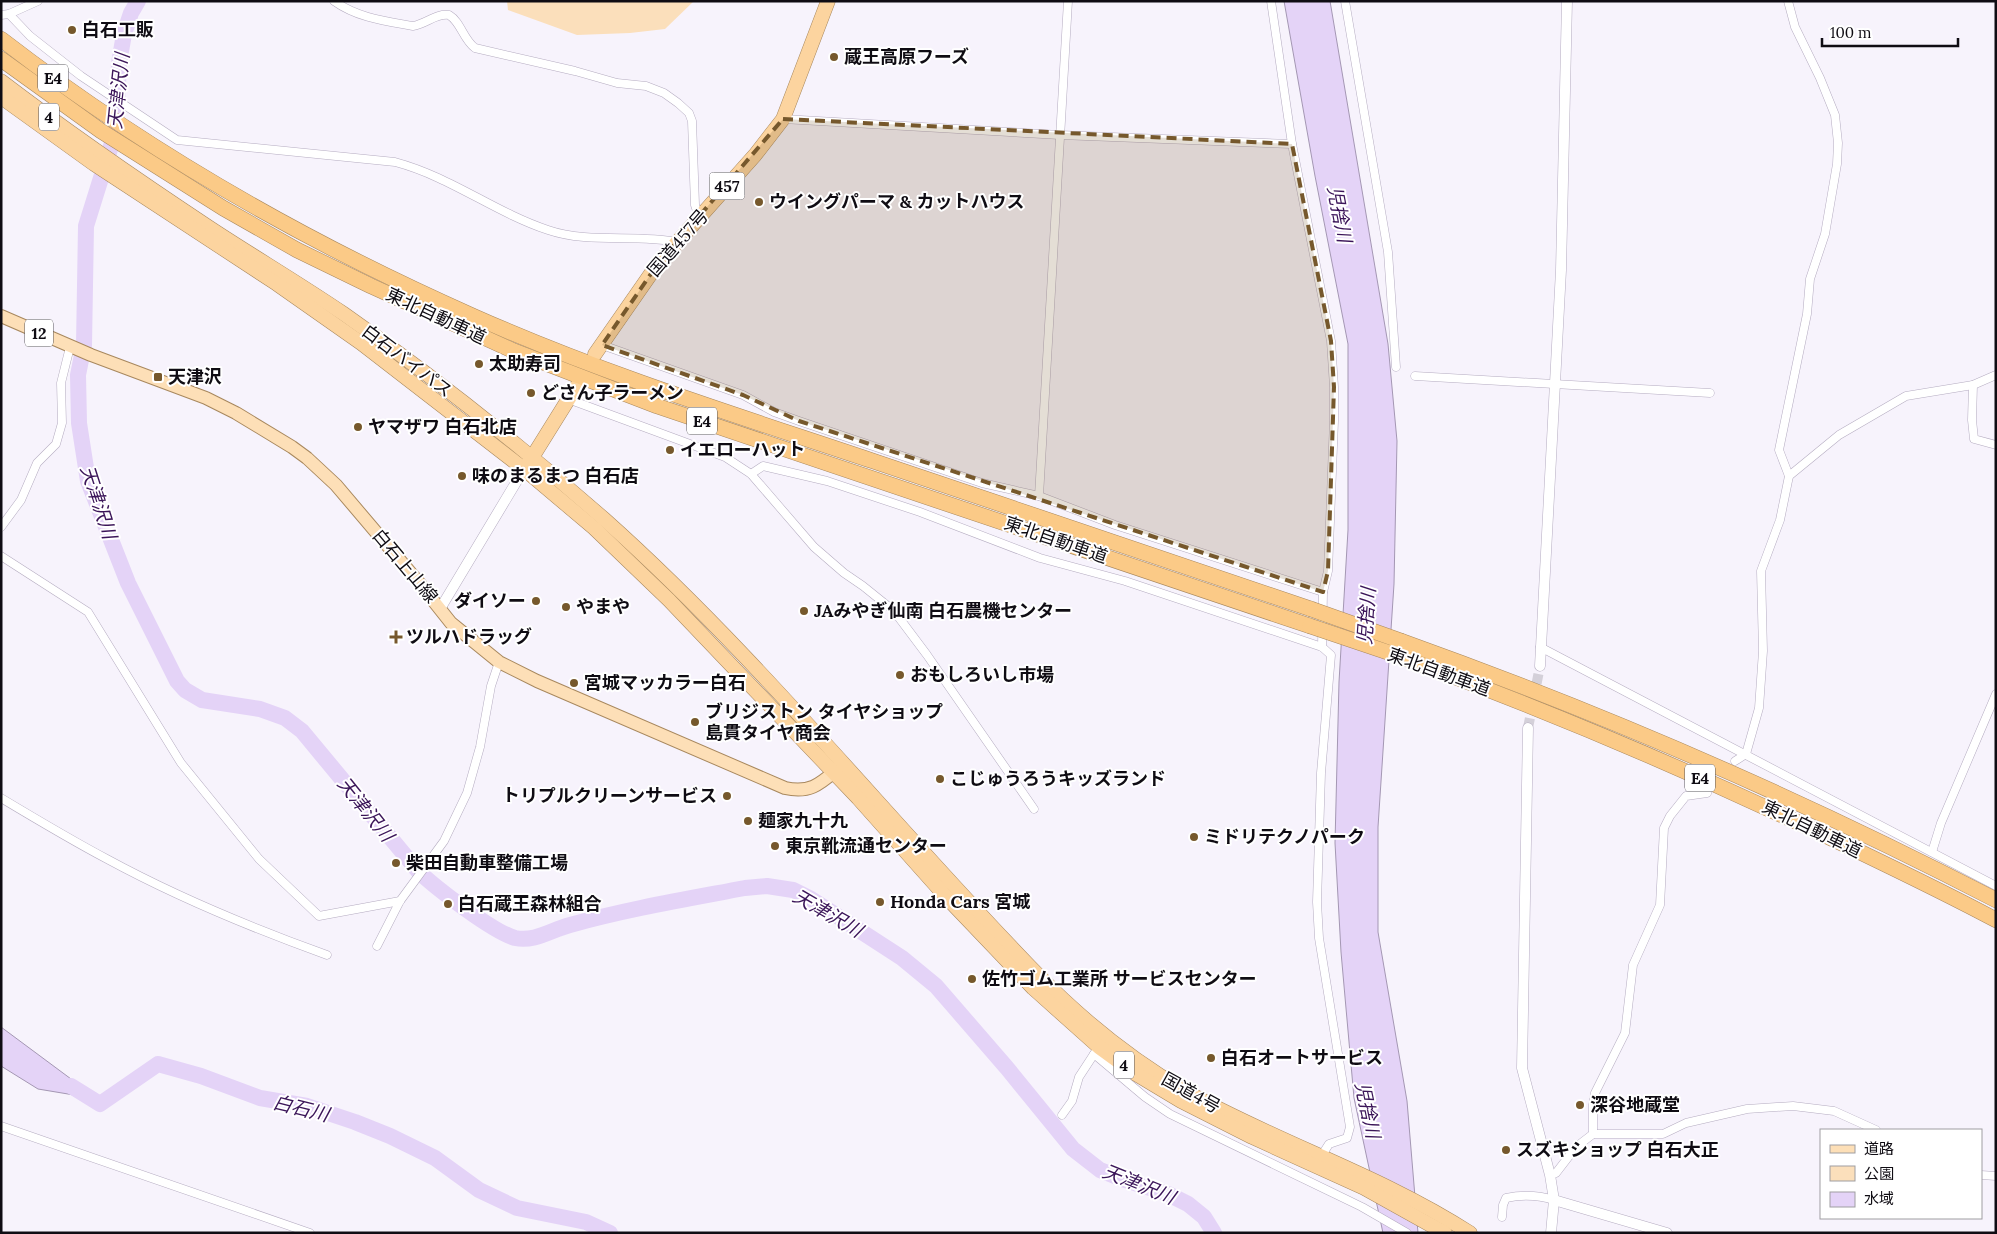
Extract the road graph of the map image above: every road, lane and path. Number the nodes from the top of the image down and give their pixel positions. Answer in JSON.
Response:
{"nodes":[{"id":1,"x":38,"y":1,"type":"edge"},
{"id":2,"x":334,"y":1,"type":"edge"},
{"id":3,"x":828,"y":1,"type":"edge"},
{"id":4,"x":1068,"y":1,"type":"edge"},
{"id":5,"x":1271,"y":1,"type":"edge"},
{"id":6,"x":1346,"y":1,"type":"edge"},
{"id":7,"x":1567,"y":1,"type":"edge"},
{"id":8,"x":1788,"y":1,"type":"edge"},
{"id":9,"x":5,"y":15,"type":"edge"},
{"id":10,"x":1,"y":39,"type":"edge"},
{"id":11,"x":1,"y":58,"type":"edge"},
{"id":12,"x":1,"y":81,"type":"edge"},
{"id":13,"x":1,"y":97,"type":"edge"},
{"id":14,"x":783,"y":119,"type":"junction"},
{"id":15,"x":1060,"y":135,"type":"junction"},
{"id":16,"x":1292,"y":144,"type":"junction"},
{"id":17,"x":95,"y":157,"type":"junction"},
{"id":18,"x":699,"y":217,"type":"junction"},
{"id":19,"x":676,"y":242,"type":"junction"},
{"id":20,"x":1,"y":316,"type":"edge"},
{"id":21,"x":74,"y":348,"type":"junction"},
{"id":22,"x":599,"y":350,"type":"joint"},
{"id":23,"x":1396,"y":368,"type":"dead end"},
{"id":24,"x":1415,"y":376,"type":"dead end"},
{"id":25,"x":1996,"y":376,"type":"edge"},
{"id":26,"x":1555,"y":383,"type":"junction"},
{"id":27,"x":1972,"y":385,"type":"junction"},
{"id":28,"x":576,"y":387,"type":"dead end"},
{"id":29,"x":1710,"y":393,"type":"dead end"},
{"id":30,"x":568,"y":399,"type":"junction"},
{"id":31,"x":1996,"y":445,"type":"edge"},
{"id":32,"x":528,"y":464,"type":"junction"},
{"id":33,"x":751,"y":474,"type":"junction"},
{"id":34,"x":1789,"y":476,"type":"junction"},
{"id":35,"x":1038,"y":496,"type":"junction"},
{"id":36,"x":1,"y":527,"type":"edge"},
{"id":37,"x":1,"y":556,"type":"edge"},
{"id":38,"x":1323,"y":592,"type":"junction"},
{"id":39,"x":440,"y":609,"type":"junction"},
{"id":40,"x":1322,"y":647,"type":"junction"},
{"id":41,"x":1540,"y":647,"type":"junction"},
{"id":42,"x":1398,"y":648,"type":"junction"},
{"id":43,"x":498,"y":662,"type":"junction"},
{"id":44,"x":1540,"y":666,"type":"tunnel mouth"},
{"id":45,"x":1996,"y":694,"type":"edge"},
{"id":46,"x":1528,"y":728,"type":"tunnel mouth"},
{"id":47,"x":1746,"y":754,"type":"junction"},
{"id":48,"x":1735,"y":761,"type":"dead end"},
{"id":49,"x":838,"y":769,"type":"junction"},
{"id":50,"x":1707,"y":793,"type":"dead end"},
{"id":51,"x":1,"y":798,"type":"edge"},
{"id":52,"x":1034,"y":809,"type":"dead end"},
{"id":53,"x":1932,"y":852,"type":"junction"},
{"id":54,"x":1996,"y":886,"type":"edge"},
{"id":55,"x":958,"y":888,"type":"joint"},
{"id":56,"x":948,"y":899,"type":"joint"},
{"id":57,"x":1996,"y":900,"type":"edge"},
{"id":58,"x":400,"y":901,"type":"junction"},
{"id":59,"x":1996,"y":920,"type":"edge"},
{"id":60,"x":377,"y":946,"type":"dead end"},
{"id":61,"x":327,"y":955,"type":"dead end"},
{"id":62,"x":1100,"y":1046,"type":"junction"},
{"id":63,"x":1062,"y":1114,"type":"dead end"},
{"id":64,"x":1,"y":1126,"type":"edge"},
{"id":65,"x":1874,"y":1129,"type":"edge"},
{"id":66,"x":1594,"y":1134,"type":"junction"},
{"id":67,"x":1322,"y":1155,"type":"junction"},
{"id":68,"x":1339,"y":1170,"type":"junction"},
{"id":69,"x":1982,"y":1174,"type":"edge"},
{"id":70,"x":1550,"y":1176,"type":"junction"},
{"id":71,"x":1996,"y":1176,"type":"edge"},
{"id":72,"x":1554,"y":1200,"type":"junction"},
{"id":73,"x":1425,"y":1213,"type":"junction"},
{"id":74,"x":1502,"y":1217,"type":"dead end"},
{"id":75,"x":310,"y":1233,"type":"edge"},
{"id":76,"x":1408,"y":1233,"type":"edge"},
{"id":77,"x":1445,"y":1233,"type":"edge"},
{"id":78,"x":1470,"y":1233,"type":"edge"},
{"id":79,"x":1552,"y":1233,"type":"edge"},
{"id":80,"x":1667,"y":1233,"type":"edge"}],
"edges":[{"from":1,"to":9,"type":"street"},
{"from":2,"to":18,"type":"street"},
{"from":3,"to":14,"type":"highway","name":"国道457号","number":"457"},
{"from":4,"to":15,"type":"street"},
{"from":5,"to":16,"type":"street"},
{"from":6,"to":23,"type":"street"},
{"from":7,"to":26,"type":"street"},
{"from":8,"to":34,"type":"street"},
{"from":9,"to":19,"type":"street"},
{"from":10,"to":42,"type":"highway","name":"東北自動車道","number":"E4","bridge":true},
{"from":11,"to":42,"type":"highway","name":"東北自動車道","number":"E4","bridge":true},
{"from":12,"to":17,"type":"highway","name":"白石バイパス","number":"4"},
{"from":13,"to":17,"type":"highway","name":"白石バイパス","number":"4"},
{"from":14,"to":15,"type":"street"},
{"from":14,"to":18,"type":"highway","name":"国道457号","number":"457"},
{"from":15,"to":16,"type":"street"},
{"from":15,"to":35,"type":"street"},
{"from":16,"to":38,"type":"street"},
{"from":17,"to":32,"type":"highway","name":"白石バイパス","number":"4"},
{"from":18,"to":19,"type":"highway","name":"国道457号","number":"457"},
{"from":19,"to":22,"type":"highway","name":"国道457号","number":"457"},
{"from":20,"to":21,"type":"main road","name":"白石上山線","number":"12"},
{"from":21,"to":36,"type":"street"},
{"from":21,"to":39,"type":"main road","name":"白石上山線","number":"12"},
{"from":22,"to":35,"type":"street"},
{"from":24,"to":26,"type":"street"},
{"from":25,"to":27,"type":"street"},
{"from":26,"to":29,"type":"street"},
{"from":26,"to":41,"type":"street"},
{"from":27,"to":31,"type":"street"},
{"from":27,"to":34,"type":"street"},
{"from":28,"to":30,"type":"highway"},
{"from":30,"to":32,"type":"highway"},
{"from":30,"to":33,"type":"street"},
{"from":32,"to":39,"type":"street"},
{"from":32,"to":49,"type":"highway","name":"白石バイパス","number":"4"},
{"from":33,"to":40,"type":"street"},
{"from":33,"to":52,"type":"street"},
{"from":34,"to":47,"type":"street"},
{"from":35,"to":38,"type":"street"},
{"from":37,"to":58,"type":"street"},
{"from":38,"to":40,"type":"street"},
{"from":39,"to":43,"type":"main road","name":"白石上山線","number":"12"},
{"from":40,"to":67,"type":"street"},
{"from":41,"to":44,"type":"street"},
{"from":41,"to":47,"type":"street"},
{"from":42,"to":57,"type":"highway","name":"東北自動車道","number":"E4"},
{"from":42,"to":59,"type":"highway","name":"東北自動車道","number":"E4"},
{"from":43,"to":49,"type":"main road","name":"白石上山線","number":"12"},
{"from":43,"to":58,"type":"street"},
{"from":45,"to":53,"type":"street"},
{"from":46,"to":70,"type":"street"},
{"from":47,"to":48,"type":"street"},
{"from":47,"to":53,"type":"street"},
{"from":49,"to":55,"type":"highway","name":"白石バイパス","number":"4"},
{"from":49,"to":56,"type":"highway","name":"白石バイパス","number":"4"},
{"from":50,"to":66,"type":"street"},
{"from":51,"to":61,"type":"street"},
{"from":53,"to":54,"type":"street"},
{"from":55,"to":62,"type":"highway","name":"国道4号","number":"4"},
{"from":56,"to":62,"type":"highway","name":"国道4号","number":"4"},
{"from":58,"to":60,"type":"street"},
{"from":62,"to":63,"type":"street"},
{"from":62,"to":67,"type":"highway","name":"国道4号","number":"4"},
{"from":62,"to":68,"type":"highway","name":"国道4号","number":"4"},
{"from":62,"to":76,"type":"street"},
{"from":64,"to":75,"type":"street"},
{"from":65,"to":66,"type":"street"},
{"from":66,"to":70,"type":"street"},
{"from":67,"to":68,"type":"highway","name":"国道4号","number":"4"},
{"from":68,"to":73,"type":"highway","name":"国道4号","number":"4"},
{"from":69,"to":71,"type":"street"},
{"from":70,"to":72,"type":"street"},
{"from":72,"to":74,"type":"street"},
{"from":72,"to":79,"type":"street"},
{"from":72,"to":80,"type":"street"},
{"from":73,"to":77,"type":"highway","name":"国道4号","number":"4"},
{"from":73,"to":78,"type":"highway","name":"国道4号","number":"4"}]}
